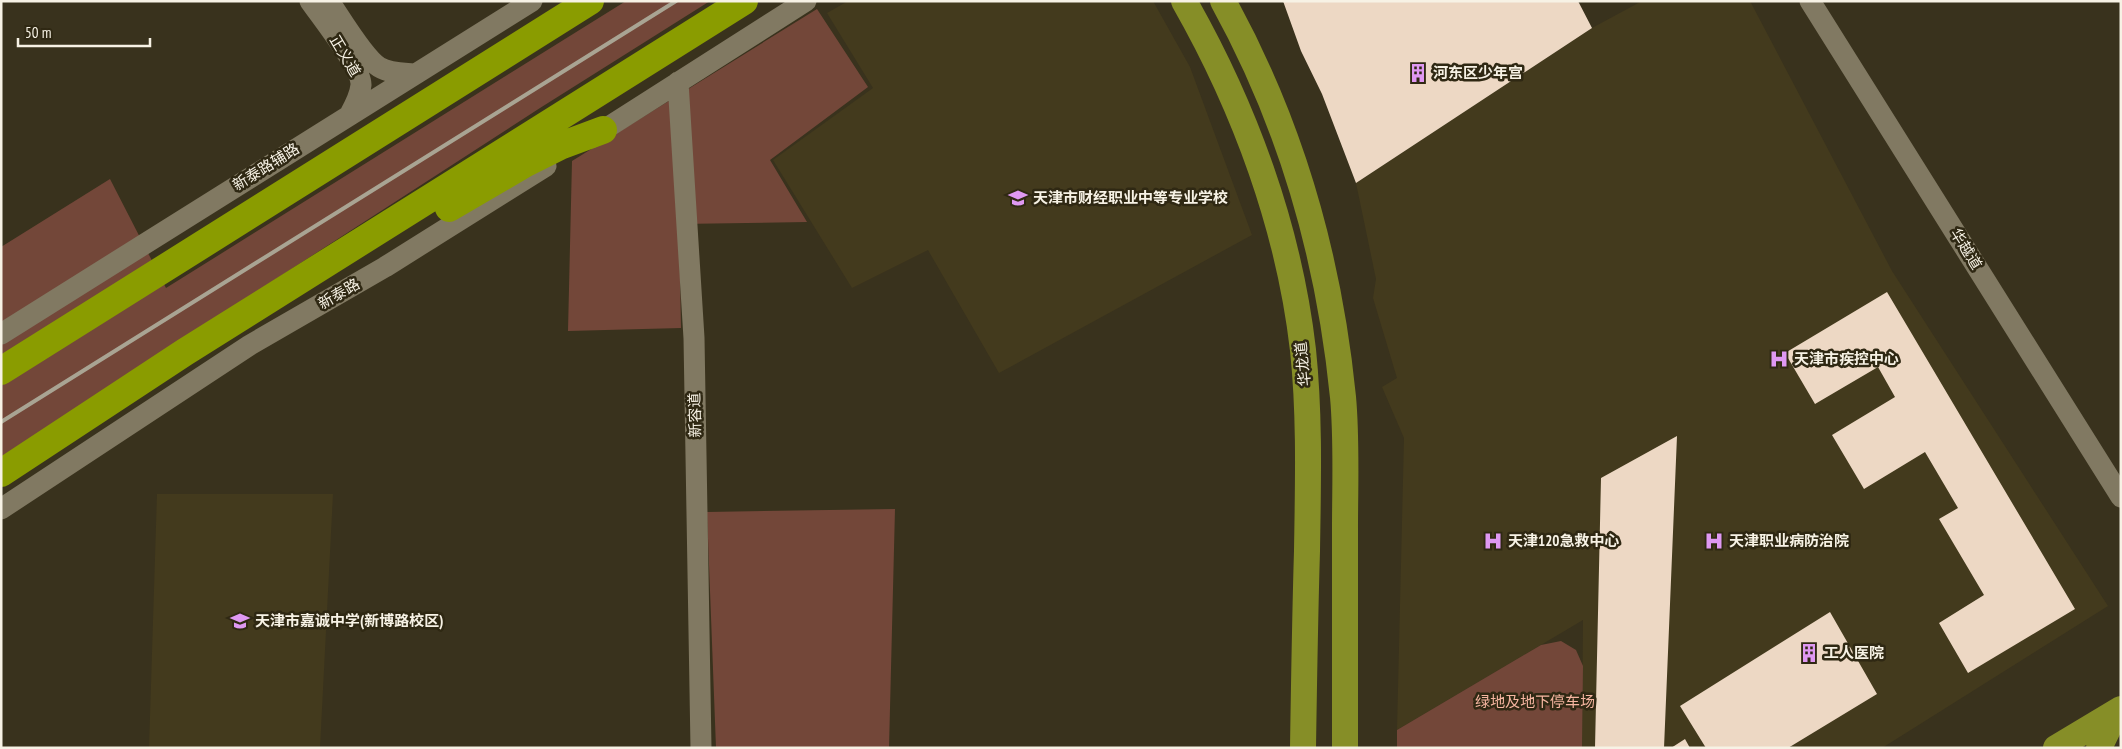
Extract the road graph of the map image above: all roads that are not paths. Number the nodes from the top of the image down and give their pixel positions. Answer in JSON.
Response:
{"nodes":[{"id":1,"x":310,"y":1,"type":"edge"},
{"id":2,"x":329,"y":1,"type":"edge"},
{"id":3,"x":532,"y":1,"type":"edge"},
{"id":4,"x":590,"y":1,"type":"edge"},
{"id":5,"x":744,"y":1,"type":"edge"},
{"id":6,"x":806,"y":1,"type":"edge"},
{"id":7,"x":1184,"y":1,"type":"edge"},
{"id":8,"x":1223,"y":1,"type":"edge"},
{"id":9,"x":1810,"y":1,"type":"edge"},
{"id":10,"x":413,"y":74,"type":"junction"},
{"id":11,"x":678,"y":82,"type":"junction"},
{"id":12,"x":350,"y":114,"type":"junction"},
{"id":13,"x":603,"y":130,"type":"junction"},
{"id":14,"x":268,"y":300,"type":"junction"},
{"id":15,"x":1,"y":334,"type":"edge"},
{"id":16,"x":1,"y":371,"type":"edge"},
{"id":17,"x":1,"y":473,"type":"edge"},
{"id":18,"x":2121,"y":497,"type":"edge"},
{"id":19,"x":1,"y":509,"type":"edge"},
{"id":20,"x":2121,"y":711,"type":"edge"},
{"id":21,"x":2060,"y":747,"type":"edge"},
{"id":22,"x":701,"y":748,"type":"edge"},
{"id":23,"x":1302,"y":748,"type":"edge"},
{"id":24,"x":1345,"y":748,"type":"edge"},
{"id":25,"x":2099,"y":748,"type":"edge"}],
"edges":[{"from":1,"to":12,"type":"street","name":"正义道"},
{"from":2,"to":10,"type":"street","name":"正义道"},
{"from":3,"to":10,"type":"street","name":"新泰路辅路"},
{"from":4,"to":16,"type":"highway"},
{"from":5,"to":14,"type":"highway"},
{"from":6,"to":11,"type":"street","name":"新泰路"},
{"from":7,"to":23,"type":"main road","name":"华龙道"},
{"from":8,"to":24,"type":"main road"},
{"from":9,"to":18,"type":"street","name":"华越道"},
{"from":10,"to":12,"type":"street","name":"新泰路辅路"},
{"from":11,"to":13,"type":"street","name":"新泰路"},
{"from":11,"to":22,"type":"street","name":"新容道"},
{"from":12,"to":15,"type":"street","name":"新泰路辅路"},
{"from":13,"to":14,"type":"highway"},
{"from":13,"to":19,"type":"street","name":"新泰路"},
{"from":14,"to":17,"type":"highway"},
{"from":20,"to":21,"type":"main road"},
{"from":20,"to":25,"type":"main road"}]}
